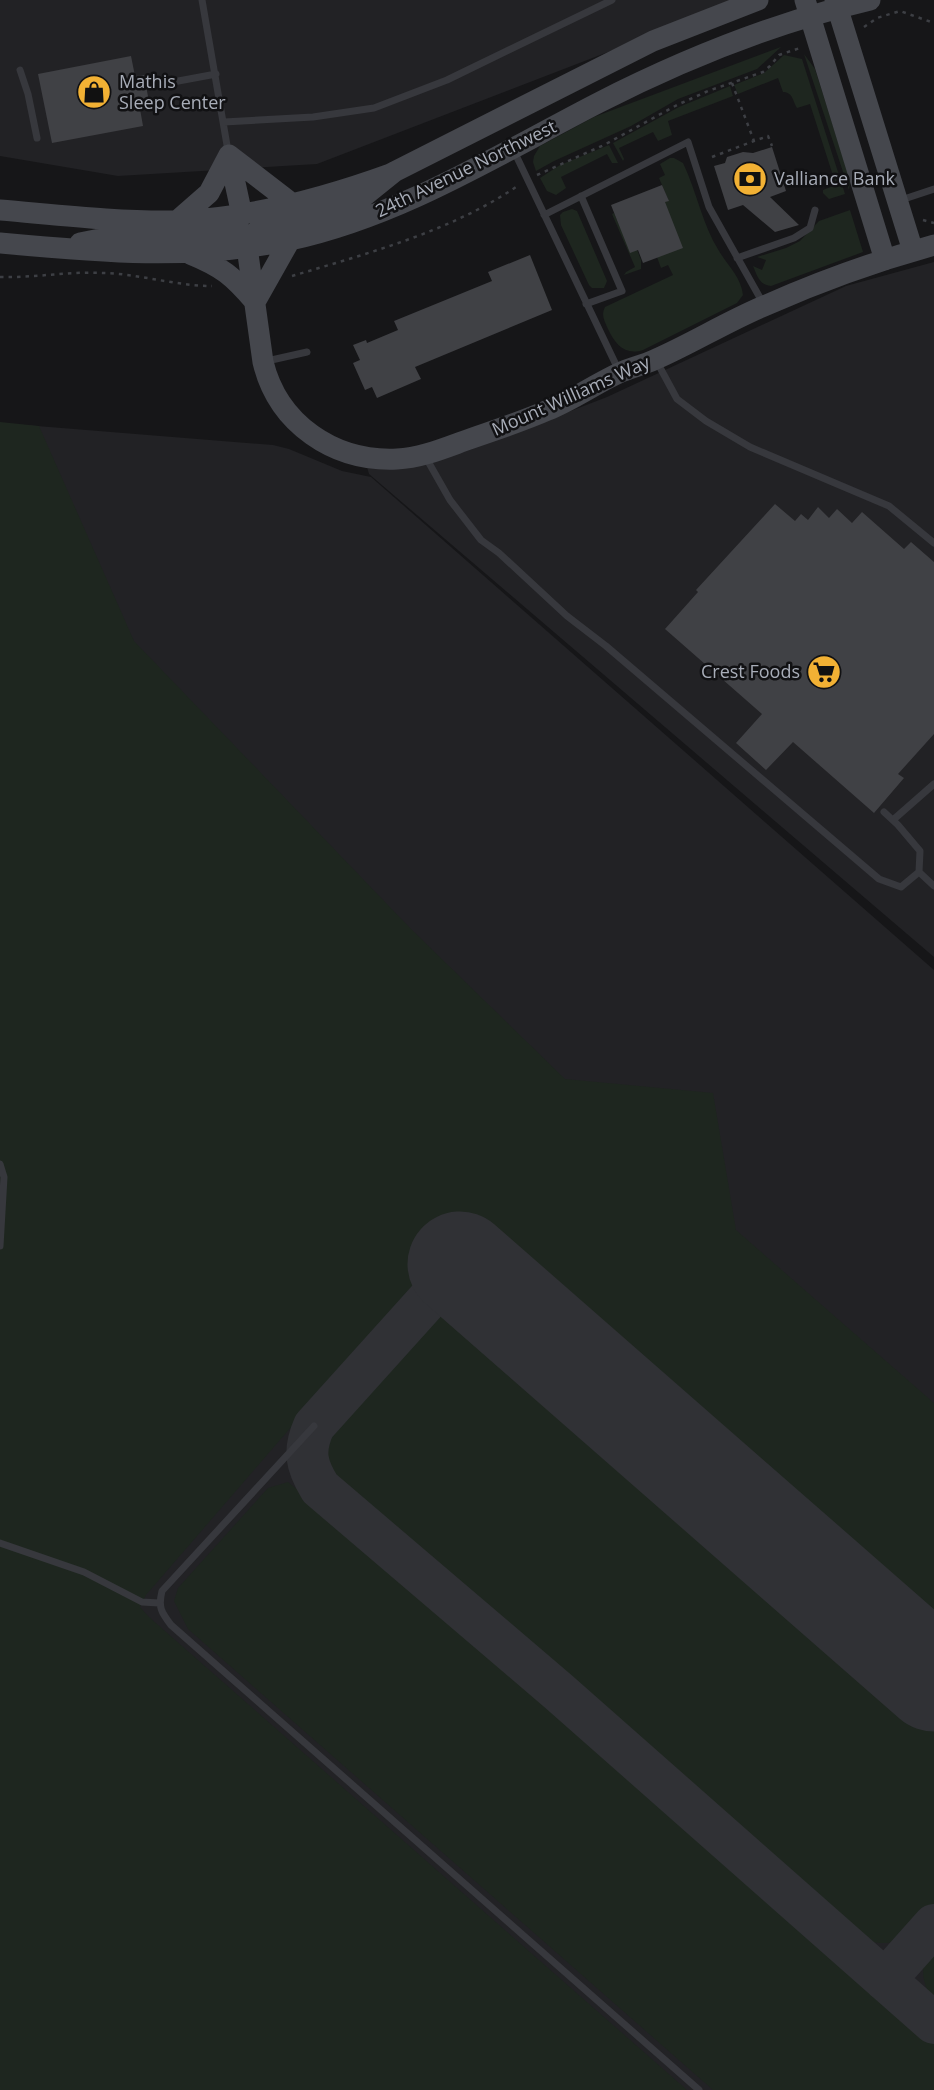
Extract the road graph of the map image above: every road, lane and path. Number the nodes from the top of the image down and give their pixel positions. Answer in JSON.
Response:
{"nodes":[{"id":1,"x":202,"y":0,"type":"edge"},
{"id":2,"x":612,"y":0,"type":"edge"},
{"id":3,"x":758,"y":0,"type":"edge"},
{"id":4,"x":870,"y":0,"type":"edge"},
{"id":5,"x":807,"y":9,"type":"edge"},
{"id":6,"x":839,"y":12,"type":"edge"},
{"id":7,"x":934,"y":23,"type":"edge"},
{"id":8,"x":20,"y":70,"type":"dead end"},
{"id":9,"x":216,"y":74,"type":"junction"},
{"id":10,"x":173,"y":82,"type":"dead end"},
{"id":11,"x":732,"y":83,"type":"dead end"},
{"id":12,"x":224,"y":122,"type":"junction"},
{"id":13,"x":37,"y":138,"type":"dead end"},
{"id":14,"x":754,"y":141,"type":"junction"},
{"id":15,"x":772,"y":146,"type":"dead end"},
{"id":16,"x":512,"y":147,"type":"junction"},
{"id":17,"x":229,"y":155,"type":"junction"},
{"id":18,"x":712,"y":157,"type":"dead end"},
{"id":19,"x":394,"y":172,"type":"junction"},
{"id":20,"x":934,"y":189,"type":"edge"},
{"id":21,"x":581,"y":196,"type":"junction"},
{"id":22,"x":897,"y":201,"type":"junction"},
{"id":23,"x":294,"y":205,"type":"junction"},
{"id":24,"x":0,"y":210,"type":"edge"},
{"id":25,"x":815,"y":210,"type":"dead end"},
{"id":26,"x":242,"y":215,"type":"junction"},
{"id":27,"x":544,"y":215,"type":"junction"},
{"id":28,"x":177,"y":220,"type":"junction"},
{"id":29,"x":920,"y":222,"type":"dead end"},
{"id":30,"x":934,"y":223,"type":"edge"},
{"id":31,"x":290,"y":240,"type":"junction"},
{"id":32,"x":0,"y":243,"type":"edge"},
{"id":33,"x":934,"y":245,"type":"edge"},
{"id":34,"x":247,"y":247,"type":"junction"},
{"id":35,"x":54,"y":248,"type":"junction"},
{"id":36,"x":913,"y":251,"type":"junction"},
{"id":37,"x":188,"y":254,"type":"junction"},
{"id":38,"x":737,"y":258,"type":"junction"},
{"id":39,"x":885,"y":260,"type":"junction"},
{"id":40,"x":255,"y":302,"type":"junction"},
{"id":41,"x":586,"y":304,"type":"junction"},
{"id":42,"x":764,"y":306,"type":"junction"},
{"id":43,"x":307,"y":352,"type":"dead end"},
{"id":44,"x":655,"y":359,"type":"junction"},
{"id":45,"x":263,"y":362,"type":"junction"},
{"id":46,"x":620,"y":373,"type":"junction"},
{"id":47,"x":425,"y":455,"type":"junction"},
{"id":48,"x":934,"y":543,"type":"edge"},
{"id":49,"x":934,"y":784,"type":"edge"},
{"id":50,"x":884,"y":812,"type":"dead end"},
{"id":51,"x":893,"y":820,"type":"junction"},
{"id":52,"x":919,"y":872,"type":"junction"},
{"id":53,"x":934,"y":886,"type":"edge"},
{"id":54,"x":0,"y":1164,"type":"edge"},
{"id":55,"x":0,"y":1246,"type":"edge"},
{"id":56,"x":314,"y":1426,"type":"dead end"},
{"id":57,"x":0,"y":1543,"type":"edge"},
{"id":58,"x":159,"y":1603,"type":"junction"},
{"id":59,"x":699,"y":2090,"type":"edge"}],
"edges":[{"from":1,"to":9,"type":"lane"},
{"from":2,"to":12,"type":"lane"},
{"from":3,"to":19,"type":"main road","name":"24th Avenue Northwest"},
{"from":4,"to":6,"type":"main road","name":"24th Avenue Northwest"},
{"from":5,"to":6,"type":"main road","name":"24th Avenue Northwest"},
{"from":5,"to":16,"type":"main road","name":"24th Avenue Northwest"},
{"from":5,"to":39,"type":"main road"},
{"from":6,"to":7,"type":"path"},
{"from":6,"to":22,"type":"main road"},
{"from":8,"to":13,"type":"lane"},
{"from":9,"to":10,"type":"lane"},
{"from":9,"to":12,"type":"lane"},
{"from":11,"to":14,"type":"path"},
{"from":12,"to":17,"type":"lane"},
{"from":14,"to":15,"type":"path"},
{"from":14,"to":18,"type":"path"},
{"from":16,"to":27,"type":"lane"},
{"from":16,"to":31,"type":"main road","name":"24th Avenue Northwest"},
{"from":17,"to":23,"type":"main road"},
{"from":17,"to":26,"type":"main road"},
{"from":17,"to":28,"type":"main road"},
{"from":19,"to":23,"type":"main road","name":"24th Avenue Northwest"},
{"from":19,"to":34,"type":"main road"},
{"from":20,"to":22,"type":"lane"},
{"from":21,"to":27,"type":"lane"},
{"from":21,"to":38,"type":"lane"},
{"from":21,"to":41,"type":"lane"},
{"from":22,"to":36,"type":"main road"},
{"from":23,"to":26,"type":"main road","name":"24th Avenue Northwest"},
{"from":24,"to":28,"type":"main road","name":"24th Avenue Northwest"},
{"from":25,"to":38,"type":"lane"},
{"from":26,"to":28,"type":"main road","name":"24th Avenue Northwest"},
{"from":26,"to":35,"type":"main road"},
{"from":27,"to":41,"type":"lane"},
{"from":29,"to":30,"type":"path"},
{"from":31,"to":34,"type":"main road","name":"24th Avenue Northwest"},
{"from":31,"to":40,"type":"main road"},
{"from":32,"to":35,"type":"main road","name":"24th Avenue Northwest"},
{"from":33,"to":36,"type":"main road"},
{"from":34,"to":37,"type":"main road","name":"24th Avenue Northwest"},
{"from":34,"to":40,"type":"main road","name":"Mount Williams Way"},
{"from":35,"to":37,"type":"main road","name":"24th Avenue Northwest"},
{"from":36,"to":39,"type":"main road","name":"Mount Williams Way"},
{"from":37,"to":40,"type":"main road"},
{"from":38,"to":42,"type":"lane"},
{"from":39,"to":42,"type":"main road","name":"Mount Williams Way"},
{"from":40,"to":45,"type":"main road","name":"Mount Williams Way"},
{"from":41,"to":46,"type":"lane"},
{"from":42,"to":44,"type":"main road","name":"Mount Williams Way"},
{"from":43,"to":45,"type":"lane"},
{"from":44,"to":46,"type":"main road","name":"Mount Williams Way"},
{"from":44,"to":48,"type":"lane"},
{"from":45,"to":47,"type":"main road","name":"Mount Williams Way"},
{"from":46,"to":47,"type":"main road","name":"Mount Williams Way"},
{"from":47,"to":52,"type":"lane"},
{"from":49,"to":51,"type":"lane"},
{"from":50,"to":51,"type":"lane"},
{"from":51,"to":52,"type":"lane"},
{"from":52,"to":53,"type":"lane"},
{"from":54,"to":55,"type":"lane"},
{"from":56,"to":58,"type":"lane"},
{"from":57,"to":58,"type":"lane"},
{"from":58,"to":59,"type":"lane"}]}
